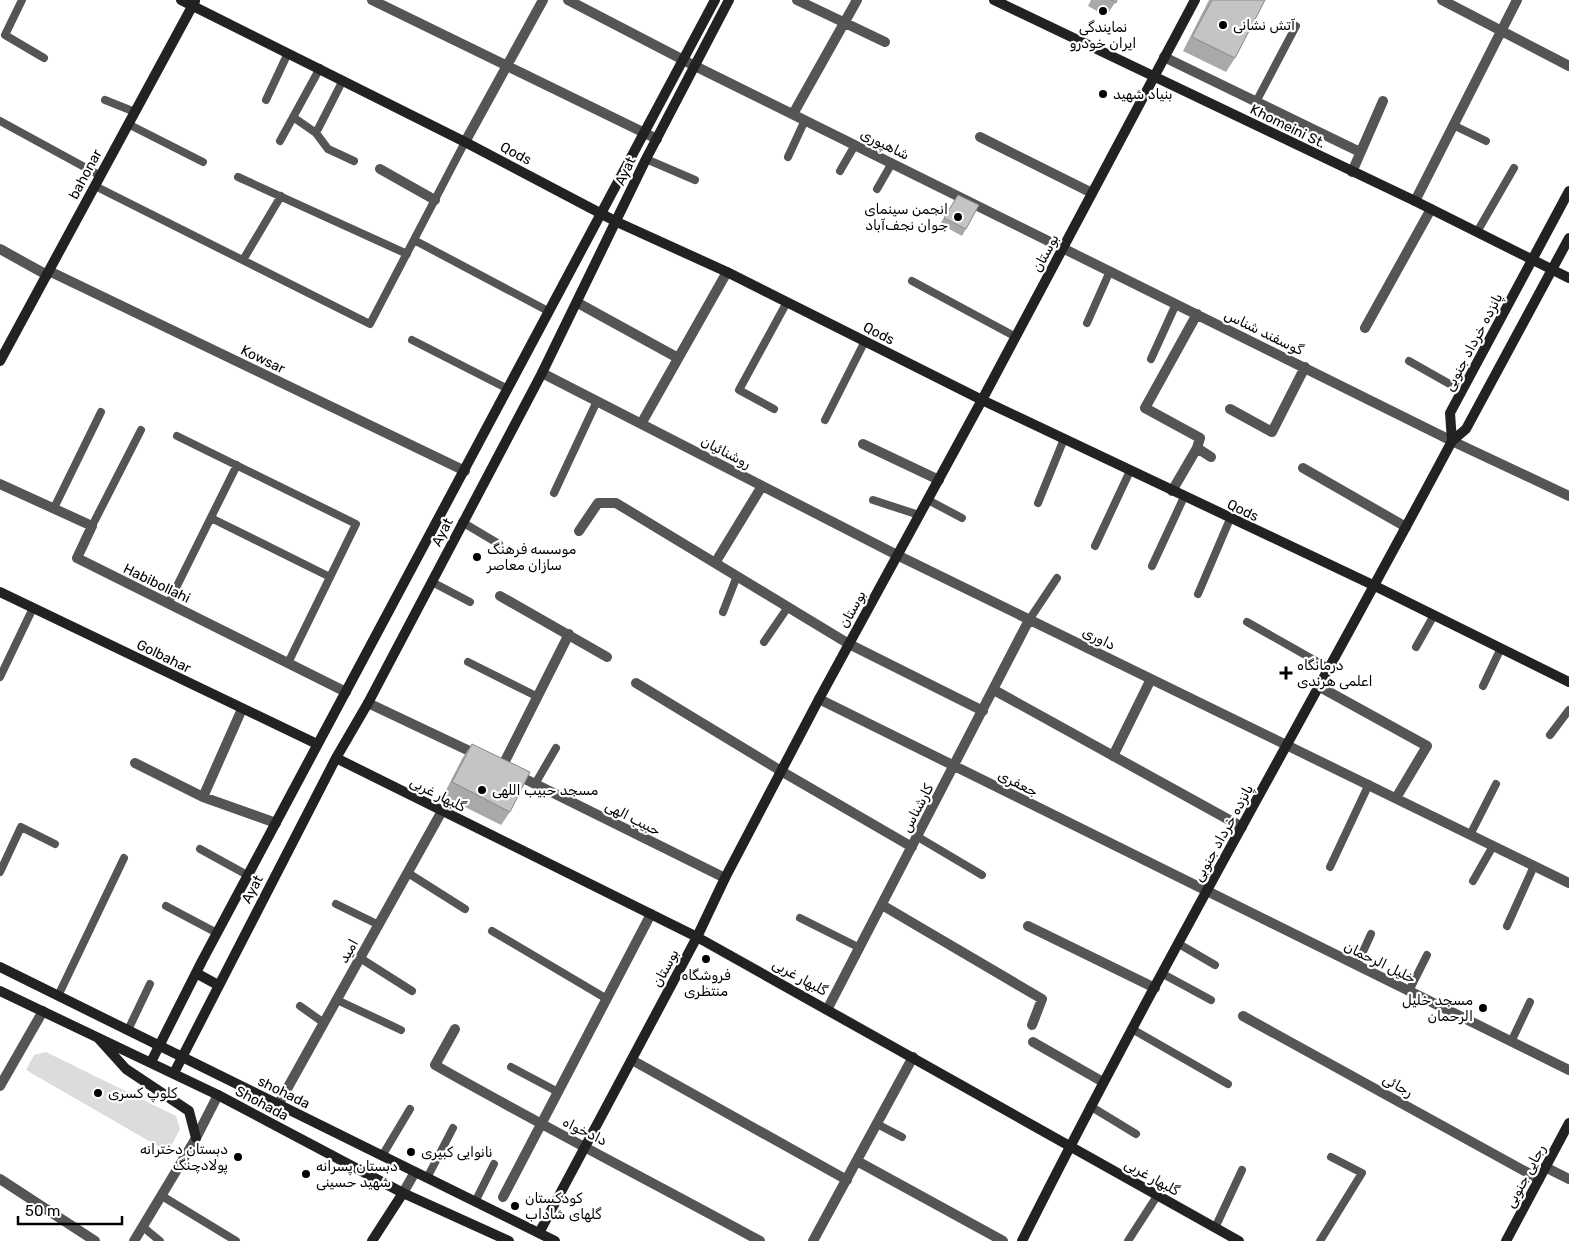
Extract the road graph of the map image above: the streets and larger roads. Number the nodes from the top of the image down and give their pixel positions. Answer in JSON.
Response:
{"nodes":[{"id":1,"x":181,"y":0,"type":"edge"},
{"id":2,"x":372,"y":0,"type":"edge"},
{"id":3,"x":543,"y":0,"type":"edge"},
{"id":4,"x":568,"y":0,"type":"edge"},
{"id":5,"x":715,"y":0,"type":"edge"},
{"id":6,"x":730,"y":0,"type":"edge"},
{"id":7,"x":797,"y":0,"type":"edge"},
{"id":8,"x":857,"y":0,"type":"edge"},
{"id":9,"x":994,"y":0,"type":"edge"},
{"id":10,"x":1195,"y":0,"type":"edge"},
{"id":11,"x":1442,"y":0,"type":"edge"},
{"id":12,"x":1517,"y":0,"type":"edge"},
{"id":13,"x":194,"y":3,"type":"edge"},
{"id":14,"x":844,"y":23,"type":"junction"},
{"id":15,"x":1501,"y":31,"type":"junction"},
{"id":16,"x":885,"y":42,"type":"dead end"},
{"id":17,"x":1164,"y":57,"type":"junction"},
{"id":18,"x":683,"y":60,"type":"junction"},
{"id":19,"x":507,"y":65,"type":"junction"},
{"id":20,"x":695,"y":66,"type":"junction"},
{"id":21,"x":1569,"y":66,"type":"edge"},
{"id":22,"x":1155,"y":77,"type":"junction"},
{"id":23,"x":1383,"y":101,"type":"dead end"},
{"id":24,"x":793,"y":114,"type":"junction"},
{"id":25,"x":644,"y":133,"type":"junction"},
{"id":26,"x":980,"y":137,"type":"dead end"},
{"id":27,"x":657,"y":140,"type":"junction"},
{"id":28,"x":465,"y":142,"type":"junction"},
{"id":29,"x":1360,"y":152,"type":"junction"},
{"id":30,"x":380,"y":169,"type":"dead end"},
{"id":31,"x":1352,"y":172,"type":"junction"},
{"id":32,"x":1569,"y":191,"type":"edge"},
{"id":33,"x":1092,"y":193,"type":"junction"},
{"id":34,"x":435,"y":200,"type":"road end"},
{"id":35,"x":1415,"y":201,"type":"junction"},
{"id":36,"x":1430,"y":209,"type":"junction"},
{"id":37,"x":601,"y":213,"type":"junction"},
{"id":38,"x":617,"y":222,"type":"junction"},
{"id":39,"x":1569,"y":238,"type":"edge"},
{"id":40,"x":1063,"y":248,"type":"junction"},
{"id":41,"x":0,"y":249,"type":"edge"},
{"id":42,"x":1533,"y":260,"type":"junction"},
{"id":43,"x":1552,"y":270,"type":"junction"},
{"id":44,"x":727,"y":272,"type":"junction"},
{"id":45,"x":48,"y":273,"type":"junction"},
{"id":46,"x":1569,"y":278,"type":"edge"},
{"id":47,"x":578,"y":303,"type":"junction"},
{"id":48,"x":1197,"y":314,"type":"junction"},
{"id":49,"x":1366,"y":328,"type":"dead end"},
{"id":50,"x":678,"y":358,"type":"junction"},
{"id":51,"x":0,"y":361,"type":"edge"},
{"id":52,"x":1305,"y":368,"type":"junction"},
{"id":53,"x":542,"y":373,"type":"junction"},
{"id":54,"x":982,"y":400,"type":"junction"},
{"id":55,"x":1230,"y":409,"type":"dead end"},
{"id":56,"x":641,"y":424,"type":"junction"},
{"id":57,"x":1452,"y":441,"type":"junction"},
{"id":58,"x":863,"y":444,"type":"dead end"},
{"id":59,"x":1197,"y":448,"type":"junction"},
{"id":60,"x":1211,"y":458,"type":"dead end"},
{"id":61,"x":1303,"y":468,"type":"dead end"},
{"id":62,"x":465,"y":471,"type":"junction"},
{"id":63,"x":939,"y":480,"type":"junction"},
{"id":64,"x":0,"y":484,"type":"edge"},
{"id":65,"x":762,"y":486,"type":"junction"},
{"id":66,"x":1172,"y":491,"type":"junction"},
{"id":67,"x":1568,"y":493,"type":"edge"},
{"id":68,"x":1406,"y":527,"type":"junction"},
{"id":69,"x":579,"y":531,"type":"dead end"},
{"id":70,"x":897,"y":555,"type":"junction"},
{"id":71,"x":714,"y":563,"type":"junction"},
{"id":72,"x":1375,"y":586,"type":"junction"},
{"id":73,"x":0,"y":592,"type":"edge"},
{"id":74,"x":500,"y":596,"type":"dead end"},
{"id":75,"x":1030,"y":620,"type":"junction"},
{"id":76,"x":569,"y":634,"type":"junction"},
{"id":77,"x":849,"y":644,"type":"junction"},
{"id":78,"x":607,"y":657,"type":"dead end"},
{"id":79,"x":1151,"y":678,"type":"junction"},
{"id":80,"x":636,"y":682,"type":"dead end"},
{"id":81,"x":1569,"y":682,"type":"edge"},
{"id":82,"x":1320,"y":687,"type":"junction"},
{"id":83,"x":994,"y":690,"type":"junction"},
{"id":84,"x":346,"y":692,"type":"junction"},
{"id":85,"x":819,"y":699,"type":"junction"},
{"id":86,"x":368,"y":703,"type":"junction"},
{"id":87,"x":242,"y":709,"type":"junction"},
{"id":88,"x":983,"y":711,"type":"junction"},
{"id":89,"x":318,"y":744,"type":"junction"},
{"id":90,"x":1289,"y":744,"type":"junction"},
{"id":91,"x":1113,"y":756,"type":"junction"},
{"id":92,"x":336,"y":758,"type":"junction"},
{"id":93,"x":135,"y":764,"type":"dead end"},
{"id":94,"x":954,"y":766,"type":"junction"},
{"id":95,"x":502,"y":767,"type":"junction"},
{"id":96,"x":781,"y":771,"type":"junction"},
{"id":97,"x":203,"y":797,"type":"junction"},
{"id":98,"x":1396,"y":798,"type":"junction"},
{"id":99,"x":442,"y":811,"type":"junction"},
{"id":100,"x":276,"y":824,"type":"junction"},
{"id":101,"x":1242,"y":827,"type":"junction"},
{"id":102,"x":912,"y":847,"type":"junction"},
{"id":103,"x":725,"y":878,"type":"junction"},
{"id":104,"x":1569,"y":883,"type":"edge"},
{"id":105,"x":1206,"y":891,"type":"junction"},
{"id":106,"x":882,"y":905,"type":"junction"},
{"id":107,"x":650,"y":914,"type":"junction"},
{"id":108,"x":1028,"y":926,"type":"dead end"},
{"id":109,"x":697,"y":937,"type":"junction"},
{"id":110,"x":0,"y":968,"type":"edge"},
{"id":111,"x":196,"y":973,"type":"junction"},
{"id":112,"x":218,"y":985,"type":"junction"},
{"id":113,"x":1155,"y":988,"type":"junction"},
{"id":114,"x":0,"y":991,"type":"edge"},
{"id":115,"x":828,"y":1008,"type":"junction"},
{"id":116,"x":43,"y":1011,"type":"junction"},
{"id":117,"x":1243,"y":1016,"type":"dead end"},
{"id":118,"x":1032,"y":1025,"type":"dead end"},
{"id":119,"x":455,"y":1028,"type":"dead end"},
{"id":120,"x":94,"y":1034,"type":"junction"},
{"id":121,"x":1033,"y":1042,"type":"dead end"},
{"id":122,"x":160,"y":1046,"type":"junction"},
{"id":123,"x":182,"y":1056,"type":"junction"},
{"id":124,"x":913,"y":1057,"type":"junction"},
{"id":125,"x":632,"y":1060,"type":"junction"},
{"id":126,"x":151,"y":1062,"type":"junction"},
{"id":127,"x":1569,"y":1070,"type":"edge"},
{"id":128,"x":174,"y":1074,"type":"junction"},
{"id":129,"x":1103,"y":1082,"type":"junction"},
{"id":130,"x":0,"y":1086,"type":"edge"},
{"id":131,"x":218,"y":1095,"type":"junction"},
{"id":132,"x":278,"y":1104,"type":"junction"},
{"id":133,"x":1569,"y":1123,"type":"edge"},
{"id":134,"x":542,"y":1125,"type":"junction"},
{"id":135,"x":196,"y":1138,"type":"junction"},
{"id":136,"x":586,"y":1146,"type":"junction"},
{"id":137,"x":1069,"y":1147,"type":"junction"},
{"id":138,"x":857,"y":1161,"type":"junction"},
{"id":139,"x":1545,"y":1167,"type":"junction"},
{"id":140,"x":415,"y":1172,"type":"junction"},
{"id":141,"x":0,"y":1179,"type":"edge"},
{"id":142,"x":1539,"y":1179,"type":"junction"},
{"id":143,"x":1569,"y":1179,"type":"edge"},
{"id":144,"x":846,"y":1180,"type":"junction"},
{"id":145,"x":403,"y":1193,"type":"junction"},
{"id":146,"x":503,"y":1197,"type":"dead end"},
{"id":147,"x":539,"y":1233,"type":"junction"},
{"id":148,"x":815,"y":1240,"type":"edge"},
{"id":149,"x":95,"y":1241,"type":"edge"},
{"id":150,"x":134,"y":1241,"type":"edge"},
{"id":151,"x":372,"y":1241,"type":"edge"},
{"id":152,"x":509,"y":1241,"type":"edge"},
{"id":153,"x":555,"y":1241,"type":"edge"},
{"id":154,"x":760,"y":1241,"type":"edge"},
{"id":155,"x":1003,"y":1241,"type":"edge"},
{"id":156,"x":1022,"y":1241,"type":"edge"},
{"id":157,"x":1239,"y":1241,"type":"edge"},
{"id":158,"x":1506,"y":1241,"type":"edge"}],
"edges":[{"from":1,"to":13,"type":"street","name":"Qods"},
{"from":2,"to":19,"type":"street"},
{"from":3,"to":19,"type":"street"},
{"from":4,"to":18,"type":"street","name":"شاهپوری"},
{"from":5,"to":18,"type":"street","name":"Ayat"},
{"from":6,"to":20,"type":"street","name":"Ayat"},
{"from":7,"to":14,"type":"street"},
{"from":8,"to":14,"type":"street"},
{"from":9,"to":22,"type":"street","name":"Khomeini St."},
{"from":10,"to":17,"type":"street","name":"بوستان"},
{"from":11,"to":15,"type":"street"},
{"from":12,"to":15,"type":"street"},
{"from":13,"to":28,"type":"street","name":"Qods"},
{"from":13,"to":45,"type":"street","name":"bahonar"},
{"from":14,"to":16,"type":"street"},
{"from":14,"to":24,"type":"street"},
{"from":15,"to":21,"type":"street"},
{"from":15,"to":35,"type":"street"},
{"from":17,"to":22,"type":"street","name":"بوستان"},
{"from":17,"to":29,"type":"street"},
{"from":18,"to":20,"type":"street","name":"شاهپوری"},
{"from":18,"to":25,"type":"street","name":"Ayat"},
{"from":19,"to":25,"type":"street"},
{"from":19,"to":28,"type":"street"},
{"from":20,"to":24,"type":"street","name":"شاهپوری"},
{"from":20,"to":27,"type":"street","name":"Ayat"},
{"from":22,"to":31,"type":"street","name":"Khomeini St."},
{"from":22,"to":33,"type":"street","name":"بوستان"},
{"from":23,"to":29,"type":"street"},
{"from":24,"to":40,"type":"street","name":"شاهپوری"},
{"from":25,"to":27,"type":"street"},
{"from":25,"to":37,"type":"street","name":"Ayat"},
{"from":26,"to":33,"type":"street"},
{"from":27,"to":38,"type":"street","name":"Ayat"},
{"from":28,"to":37,"type":"street","name":"Qods"},
{"from":29,"to":31,"type":"street"},
{"from":30,"to":34,"type":"street"},
{"from":31,"to":35,"type":"street","name":"Khomeini St."},
{"from":32,"to":42,"type":"street","name":"پانزده خرداد جنوبی"},
{"from":33,"to":40,"type":"street","name":"بوستان"},
{"from":35,"to":36,"type":"street","name":"Khomeini St."},
{"from":36,"to":42,"type":"street","name":"Khomeini St."},
{"from":36,"to":49,"type":"street"},
{"from":37,"to":38,"type":"street","name":"Qods"},
{"from":37,"to":62,"type":"street","name":"Ayat"},
{"from":38,"to":44,"type":"street","name":"Qods"},
{"from":38,"to":47,"type":"street","name":"Ayat"},
{"from":39,"to":43,"type":"street","name":"پانزده خرداد جنوبی"},
{"from":40,"to":48,"type":"street","name":"گوسفند شناس"},
{"from":40,"to":54,"type":"street","name":"بوستان"},
{"from":41,"to":45,"type":"street","name":"Kowsar"},
{"from":42,"to":43,"type":"street","name":"Khomeini St."},
{"from":42,"to":57,"type":"street","name":"پانزده خرداد جنوبی"},
{"from":43,"to":46,"type":"street","name":"Khomeini St."},
{"from":43,"to":57,"type":"street","name":"پانزده خرداد جنوبی"},
{"from":44,"to":50,"type":"street"},
{"from":44,"to":54,"type":"street","name":"Qods"},
{"from":45,"to":51,"type":"street","name":"bahonar"},
{"from":45,"to":62,"type":"street","name":"Kowsar"},
{"from":47,"to":50,"type":"street"},
{"from":47,"to":53,"type":"street","name":"Ayat"},
{"from":48,"to":52,"type":"street","name":"گوسفند شناس"},
{"from":48,"to":59,"type":"street"},
{"from":50,"to":56,"type":"street"},
{"from":52,"to":55,"type":"street"},
{"from":52,"to":57,"type":"street","name":"گوسفند شناس"},
{"from":53,"to":56,"type":"street","name":"روشنائیان"},
{"from":53,"to":86,"type":"street","name":"Ayat"},
{"from":54,"to":63,"type":"street","name":"بوستان"},
{"from":54,"to":66,"type":"street","name":"Qods"},
{"from":56,"to":65,"type":"street","name":"روشنائیان"},
{"from":57,"to":67,"type":"street","name":"گوسفند شناس"},
{"from":57,"to":68,"type":"street","name":"پانزده خرداد جنوبی"},
{"from":58,"to":63,"type":"street"},
{"from":59,"to":60,"type":"street"},
{"from":59,"to":66,"type":"street"},
{"from":61,"to":68,"type":"street"},
{"from":62,"to":84,"type":"street","name":"Ayat"},
{"from":63,"to":70,"type":"street","name":"بوستان"},
{"from":64,"to":84,"type":"street","name":"Habibollahi"},
{"from":65,"to":70,"type":"street","name":"روشنائیان"},
{"from":65,"to":71,"type":"street"},
{"from":66,"to":72,"type":"street","name":"Qods"},
{"from":68,"to":72,"type":"street","name":"پانزده خرداد جنوبی"},
{"from":69,"to":71,"type":"street"},
{"from":70,"to":75,"type":"street","name":"داوری"},
{"from":70,"to":77,"type":"street","name":"بوستان"},
{"from":71,"to":77,"type":"street"},
{"from":72,"to":81,"type":"street","name":"Qods"},
{"from":72,"to":82,"type":"street","name":"پانزده خرداد جنوبی"},
{"from":73,"to":87,"type":"street","name":"Golbahar"},
{"from":74,"to":76,"type":"street"},
{"from":75,"to":79,"type":"street","name":"داوری"},
{"from":75,"to":83,"type":"street","name":"کارشناس"},
{"from":76,"to":78,"type":"street"},
{"from":76,"to":95,"type":"street"},
{"from":77,"to":85,"type":"street","name":"بوستان"},
{"from":77,"to":88,"type":"street"},
{"from":79,"to":90,"type":"street","name":"داوری"},
{"from":79,"to":91,"type":"street"},
{"from":80,"to":96,"type":"street"},
{"from":82,"to":90,"type":"street","name":"پانزده خرداد جنوبی"},
{"from":82,"to":98,"type":"street"},
{"from":83,"to":88,"type":"street","name":"کارشناس"},
{"from":83,"to":91,"type":"street"},
{"from":84,"to":89,"type":"street","name":"Ayat"},
{"from":85,"to":94,"type":"street","name":"جعفری"},
{"from":85,"to":96,"type":"street","name":"بوستان"},
{"from":86,"to":92,"type":"street","name":"Ayat"},
{"from":86,"to":95,"type":"street","name":"حبیب الهی"},
{"from":87,"to":89,"type":"street","name":"Golbahar"},
{"from":87,"to":97,"type":"street"},
{"from":88,"to":94,"type":"street","name":"کارشناس"},
{"from":89,"to":100,"type":"street","name":"Ayat"},
{"from":90,"to":98,"type":"street","name":"داوری"},
{"from":90,"to":101,"type":"street","name":"پانزده خرداد جنوبی"},
{"from":91,"to":101,"type":"street"},
{"from":92,"to":99,"type":"street","name":"گلبهار غربی"},
{"from":92,"to":112,"type":"street","name":"Ayat"},
{"from":93,"to":97,"type":"street"},
{"from":94,"to":102,"type":"street","name":"کارشناس"},
{"from":94,"to":105,"type":"street","name":"جعفری"},
{"from":95,"to":103,"type":"street","name":"حبیب الهی"},
{"from":96,"to":102,"type":"street"},
{"from":96,"to":103,"type":"street","name":"بوستان"},
{"from":97,"to":100,"type":"street"},
{"from":98,"to":104,"type":"street","name":"داوری"},
{"from":99,"to":107,"type":"street","name":"گلبهار غربی"},
{"from":99,"to":132,"type":"street","name":"امید"},
{"from":100,"to":111,"type":"street","name":"Ayat"},
{"from":101,"to":105,"type":"street","name":"پانزده خرداد جنوبی"},
{"from":102,"to":106,"type":"street","name":"کارشناس"},
{"from":103,"to":109,"type":"street","name":"بوستان"},
{"from":105,"to":113,"type":"street","name":"پانزده خرداد جنوبی"},
{"from":105,"to":127,"type":"street","name":"خلیل الرحمان"},
{"from":106,"to":115,"type":"street","name":"کارشناس"},
{"from":106,"to":118,"type":"street"},
{"from":107,"to":109,"type":"street","name":"گلبهار غربی"},
{"from":107,"to":134,"type":"street"},
{"from":108,"to":113,"type":"street"},
{"from":109,"to":115,"type":"street","name":"گلبهار غربی"},
{"from":109,"to":125,"type":"street","name":"بوستان"},
{"from":110,"to":122,"type":"street","name":"shohada"},
{"from":111,"to":112,"type":"street"},
{"from":111,"to":122,"type":"street","name":"Ayat"},
{"from":112,"to":123,"type":"street","name":"Ayat"},
{"from":113,"to":129,"type":"street","name":"پانزده خرداد جنوبی"},
{"from":114,"to":116,"type":"street","name":"Shohada"},
{"from":115,"to":124,"type":"street","name":"گلبهار غربی"},
{"from":116,"to":120,"type":"street","name":"Shohada"},
{"from":116,"to":130,"type":"street"},
{"from":117,"to":142,"type":"street","name":"رجائی"},
{"from":119,"to":134,"type":"street","name":"دادخواه"},
{"from":120,"to":126,"type":"street","name":"Shohada"},
{"from":120,"to":135,"type":"street"},
{"from":121,"to":129,"type":"street"},
{"from":122,"to":123,"type":"street","name":"shohada"},
{"from":122,"to":126,"type":"street","name":"Ayat"},
{"from":123,"to":128,"type":"street","name":"Ayat"},
{"from":123,"to":132,"type":"street","name":"shohada"},
{"from":124,"to":137,"type":"street","name":"گلبهار غربی"},
{"from":124,"to":138,"type":"street"},
{"from":125,"to":136,"type":"street","name":"بوستان"},
{"from":125,"to":144,"type":"street"},
{"from":126,"to":128,"type":"street","name":"Shohada"},
{"from":128,"to":131,"type":"street","name":"Shohada"},
{"from":129,"to":137,"type":"street","name":"پانزده خرداد جنوبی"},
{"from":131,"to":135,"type":"street"},
{"from":131,"to":145,"type":"street","name":"Shohada"},
{"from":132,"to":140,"type":"street","name":"shohada"},
{"from":133,"to":139,"type":"street","name":"رجایی جنوبی"},
{"from":134,"to":136,"type":"street","name":"دادخواه"},
{"from":134,"to":146,"type":"street"},
{"from":135,"to":150,"type":"street"},
{"from":136,"to":147,"type":"street","name":"بوستان"},
{"from":136,"to":154,"type":"street","name":"دادخواه"},
{"from":137,"to":156,"type":"street","name":"پانزده خرداد جنوبی"},
{"from":137,"to":157,"type":"street","name":"گلبهار غربی"},
{"from":138,"to":144,"type":"street"},
{"from":138,"to":155,"type":"street"},
{"from":139,"to":142,"type":"street","name":"رجایی جنوبی"},
{"from":139,"to":143,"type":"street"},
{"from":140,"to":145,"type":"street"},
{"from":140,"to":147,"type":"street","name":"shohada"},
{"from":141,"to":149,"type":"street"},
{"from":142,"to":158,"type":"street","name":"رجایی جنوبی"},
{"from":144,"to":148,"type":"street"},
{"from":145,"to":151,"type":"street"},
{"from":145,"to":152,"type":"street","name":"Shohada"},
{"from":147,"to":153,"type":"street","name":"shohada"}]}
